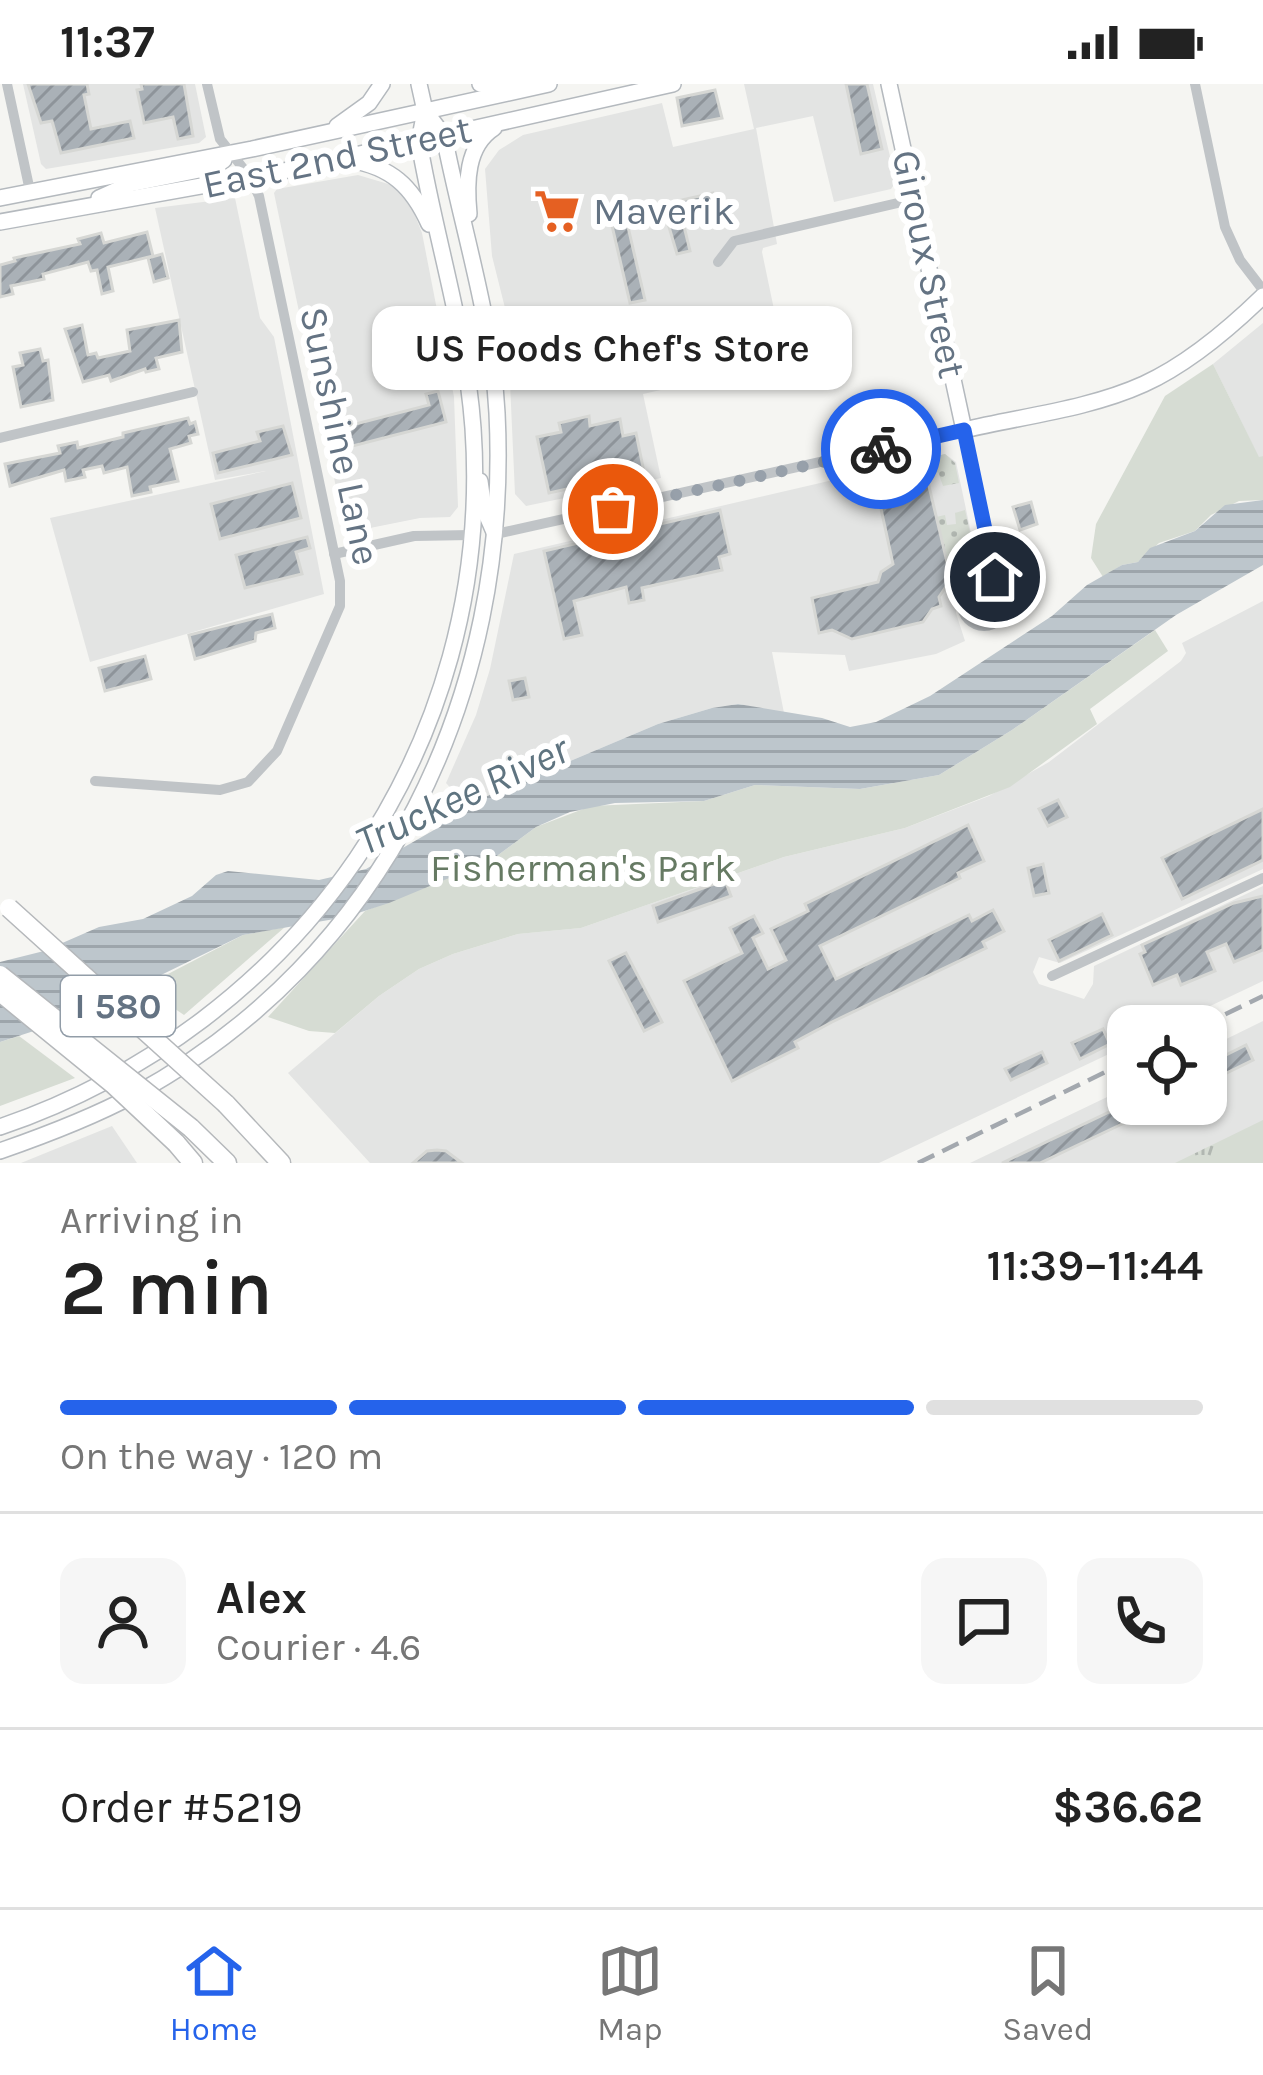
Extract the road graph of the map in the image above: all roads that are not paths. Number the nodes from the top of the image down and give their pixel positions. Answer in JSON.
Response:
{"nodes":[{"id":1,"x":7,"y":84,"type":"edge"},
{"id":2,"x":207,"y":84,"type":"edge"},
{"id":3,"x":382,"y":84,"type":"edge"},
{"id":4,"x":419,"y":84,"type":"edge"},
{"id":5,"x":480,"y":84,"type":"edge"},
{"id":6,"x":889,"y":84,"type":"edge"},
{"id":7,"x":1195,"y":84,"type":"edge"},
{"id":8,"x":664,"y":85,"type":"edge"},
{"id":9,"x":542,"y":86,"type":"edge"},
{"id":10,"x":425,"y":111,"type":"junction"},
{"id":11,"x":502,"y":123,"type":"junction"},
{"id":12,"x":322,"y":134,"type":"junction"},
{"id":13,"x":444,"y":136,"type":"junction"},
{"id":14,"x":419,"y":142,"type":"junction"},
{"id":15,"x":229,"y":153,"type":"junction"},
{"id":16,"x":341,"y":159,"type":"junction"},
{"id":17,"x":250,"y":177,"type":"junction"},
{"id":18,"x":30,"y":191,"type":"junction"},
{"id":19,"x":0,"y":198,"type":"edge"},
{"id":20,"x":915,"y":199,"type":"junction"},
{"id":21,"x":87,"y":206,"type":"junction"},
{"id":22,"x":0,"y":222,"type":"edge"},
{"id":23,"x":443,"y":259,"type":"junction"},
{"id":24,"x":718,"y":262,"type":"dead end"},
{"id":25,"x":473,"y":271,"type":"junction"},
{"id":26,"x":1263,"y":293,"type":"edge"},
{"id":27,"x":193,"y":392,"type":"dead end"},
{"id":28,"x":964,"y":430,"type":"junction"},
{"id":29,"x":0,"y":438,"type":"edge"},
{"id":30,"x":474,"y":476,"type":"junction"},
{"id":31,"x":471,"y":535,"type":"junction"},
{"id":32,"x":496,"y":535,"type":"junction"},
{"id":33,"x":334,"y":554,"type":"junction"},
{"id":34,"x":992,"y":584,"type":"junction"},
{"id":35,"x":486,"y":608,"type":"junction"},
{"id":36,"x":95,"y":781,"type":"dead end"},
{"id":37,"x":1263,"y":878,"type":"edge"},
{"id":38,"x":5,"y":904,"type":"edge"},
{"id":39,"x":0,"y":975,"type":"edge"},
{"id":40,"x":1052,"y":976,"type":"dead end"},
{"id":41,"x":0,"y":992,"type":"edge"},
{"id":42,"x":0,"y":1127,"type":"edge"},
{"id":43,"x":0,"y":1151,"type":"edge"},
{"id":44,"x":193,"y":1163,"type":"edge"},
{"id":45,"x":227,"y":1163,"type":"edge"},
{"id":46,"x":281,"y":1163,"type":"edge"}],
"edges":[{"from":1,"to":18,"type":"street"},
{"from":2,"to":15,"type":"street","name":"Sunshine Lane"},
{"from":3,"to":12,"type":"main road"},
{"from":4,"to":10,"type":"main road"},
{"from":5,"to":9,"type":"main road"},
{"from":6,"to":20,"type":"main road","name":"Giroux Street"},
{"from":7,"to":26,"type":"street"},
{"from":8,"to":11,"type":"main road","name":"East 2nd Street"},
{"from":9,"to":10,"type":"main road","name":"East 2nd Street"},
{"from":10,"to":12,"type":"main road","name":"East 2nd Street"},
{"from":10,"to":13,"type":"main road"},
{"from":10,"to":14,"type":"main road"},
{"from":11,"to":13,"type":"main road","name":"East 2nd Street"},
{"from":11,"to":25,"type":"main road"},
{"from":12,"to":15,"type":"main road","name":"East 2nd Street"},
{"from":13,"to":14,"type":"main road","name":"East 2nd Street"},
{"from":13,"to":25,"type":"main road"},
{"from":14,"to":16,"type":"main road","name":"East 2nd Street"},
{"from":14,"to":23,"type":"main road"},
{"from":15,"to":17,"type":"street","name":"Sunshine Lane"},
{"from":15,"to":18,"type":"main road","name":"East 2nd Street"},
{"from":15,"to":21,"type":"main road"},
{"from":16,"to":17,"type":"main road","name":"East 2nd Street"},
{"from":16,"to":23,"type":"main road"},
{"from":17,"to":21,"type":"main road","name":"East 2nd Street"},
{"from":17,"to":33,"type":"street","name":"Sunshine Lane"},
{"from":18,"to":19,"type":"main road","name":"East 2nd Street"},
{"from":20,"to":24,"type":"street"},
{"from":20,"to":28,"type":"main road","name":"Giroux Street"},
{"from":21,"to":22,"type":"main road","name":"East 2nd Street"},
{"from":23,"to":30,"type":"main road"},
{"from":25,"to":32,"type":"main road"},
{"from":26,"to":28,"type":"main road"},
{"from":27,"to":29,"type":"street"},
{"from":28,"to":32,"type":"street"},
{"from":28,"to":34,"type":"street","name":"Giroux Street"},
{"from":30,"to":31,"type":"main road"},
{"from":30,"to":32,"type":"main road"},
{"from":31,"to":33,"type":"street"},
{"from":31,"to":35,"type":"main road"},
{"from":31,"to":42,"type":"main road"},
{"from":32,"to":35,"type":"main road"},
{"from":33,"to":36,"type":"street","name":"Sunshine Lane"},
{"from":34,"to":34,"type":"street"},
{"from":35,"to":43,"type":"main road"},
{"from":37,"to":40,"type":"street"},
{"from":38,"to":46,"type":"highway","number":"I 580","bridge":true},
{"from":39,"to":45,"type":"highway","number":"I 580","bridge":true},
{"from":41,"to":44,"type":"highway","bridge":true}]}
